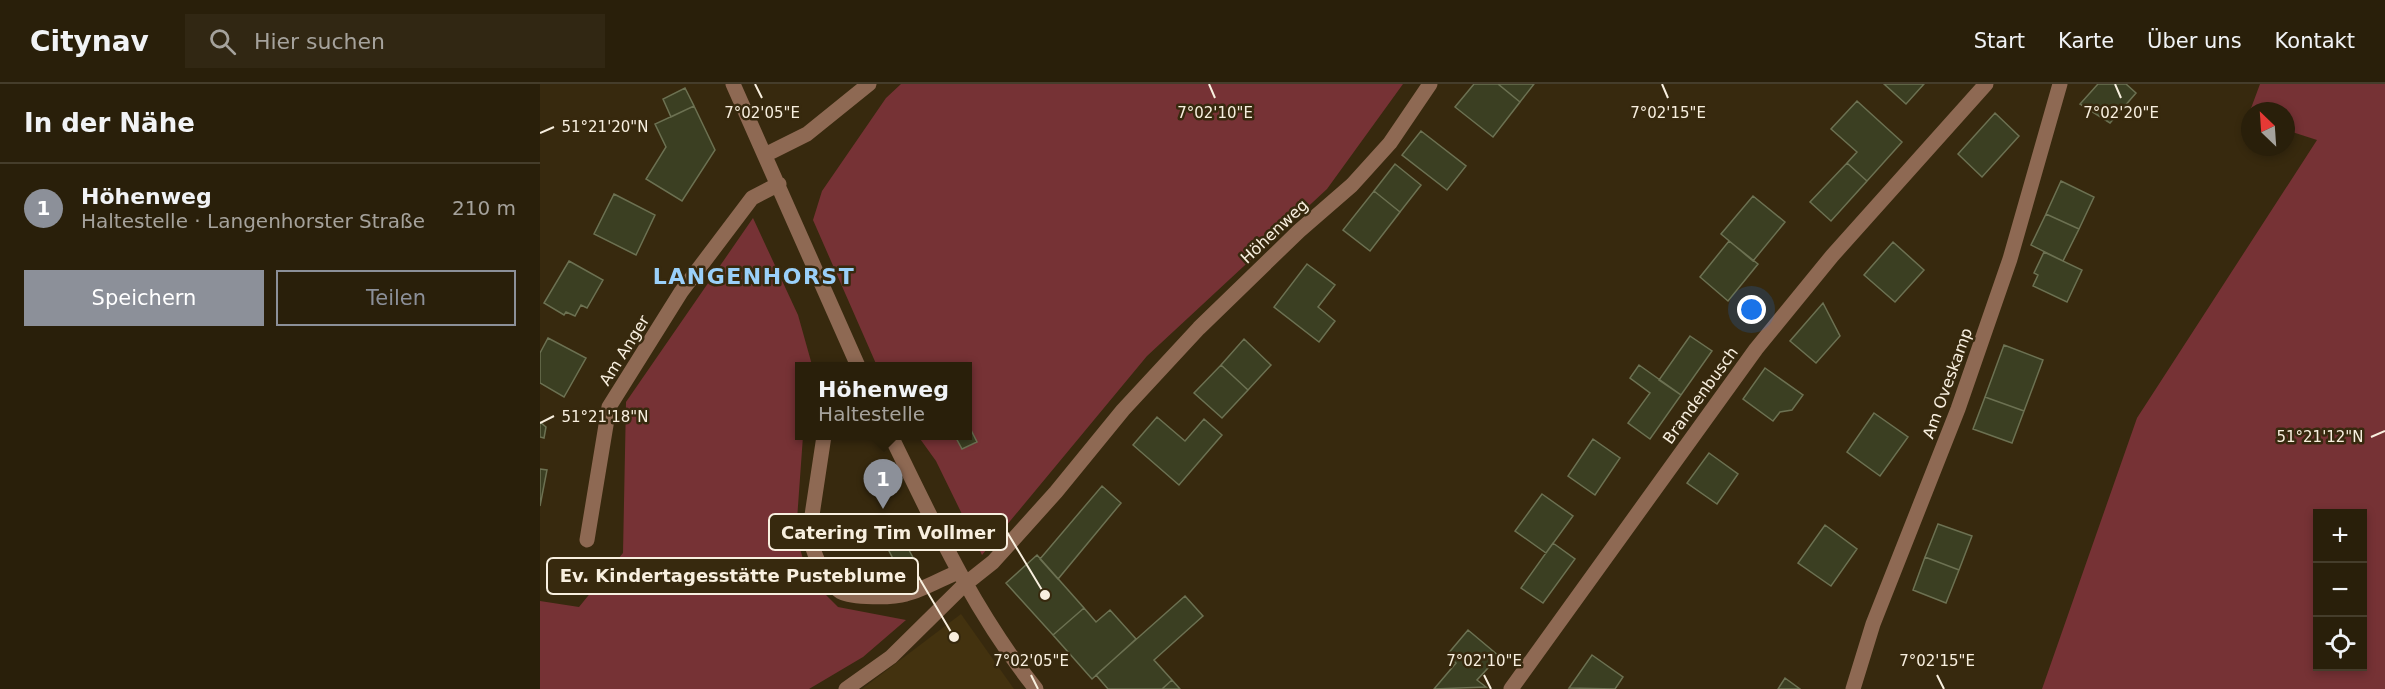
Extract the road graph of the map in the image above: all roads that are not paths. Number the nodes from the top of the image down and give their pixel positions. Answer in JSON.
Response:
{"nodes":[{"id":1,"x":733,"y":84,"type":"edge"},
{"id":2,"x":869,"y":84,"type":"edge"},
{"id":3,"x":1430,"y":84,"type":"edge"},
{"id":4,"x":1986,"y":84,"type":"edge"},
{"id":5,"x":2060,"y":84,"type":"edge"},
{"id":6,"x":765,"y":155,"type":"junction"},
{"id":7,"x":778,"y":184,"type":"junction"},
{"id":8,"x":850,"y":351,"type":"junction"},
{"id":9,"x":845,"y":362,"type":"edge"},
{"id":10,"x":856,"y":362,"type":"edge"},
{"id":11,"x":823,"y":440,"type":"edge"},
{"id":12,"x":893,"y":440,"type":"edge"},
{"id":13,"x":587,"y":540,"type":"dead end"},
{"id":14,"x":961,"y":578,"type":"junction"},
{"id":15,"x":846,"y":689,"type":"edge"},
{"id":16,"x":1036,"y":689,"type":"edge"},
{"id":17,"x":1511,"y":689,"type":"edge"},
{"id":18,"x":1853,"y":689,"type":"edge"}],
"edges":[{"from":1,"to":6,"type":"street"},
{"from":2,"to":6,"type":"street"},
{"from":3,"to":14,"type":"street","name":"Höhenweg"},
{"from":4,"to":17,"type":"street","name":"Brandenbusch"},
{"from":5,"to":18,"type":"street","name":"Am Oveskamp"},
{"from":6,"to":7,"type":"street"},
{"from":7,"to":8,"type":"street"},
{"from":7,"to":13,"type":"street","name":"Am Anger"},
{"from":8,"to":9,"type":"street"},
{"from":8,"to":10,"type":"street"},
{"from":11,"to":14,"type":"street"},
{"from":12,"to":14,"type":"street"},
{"from":14,"to":15,"type":"street"},
{"from":14,"to":16,"type":"street"}]}
